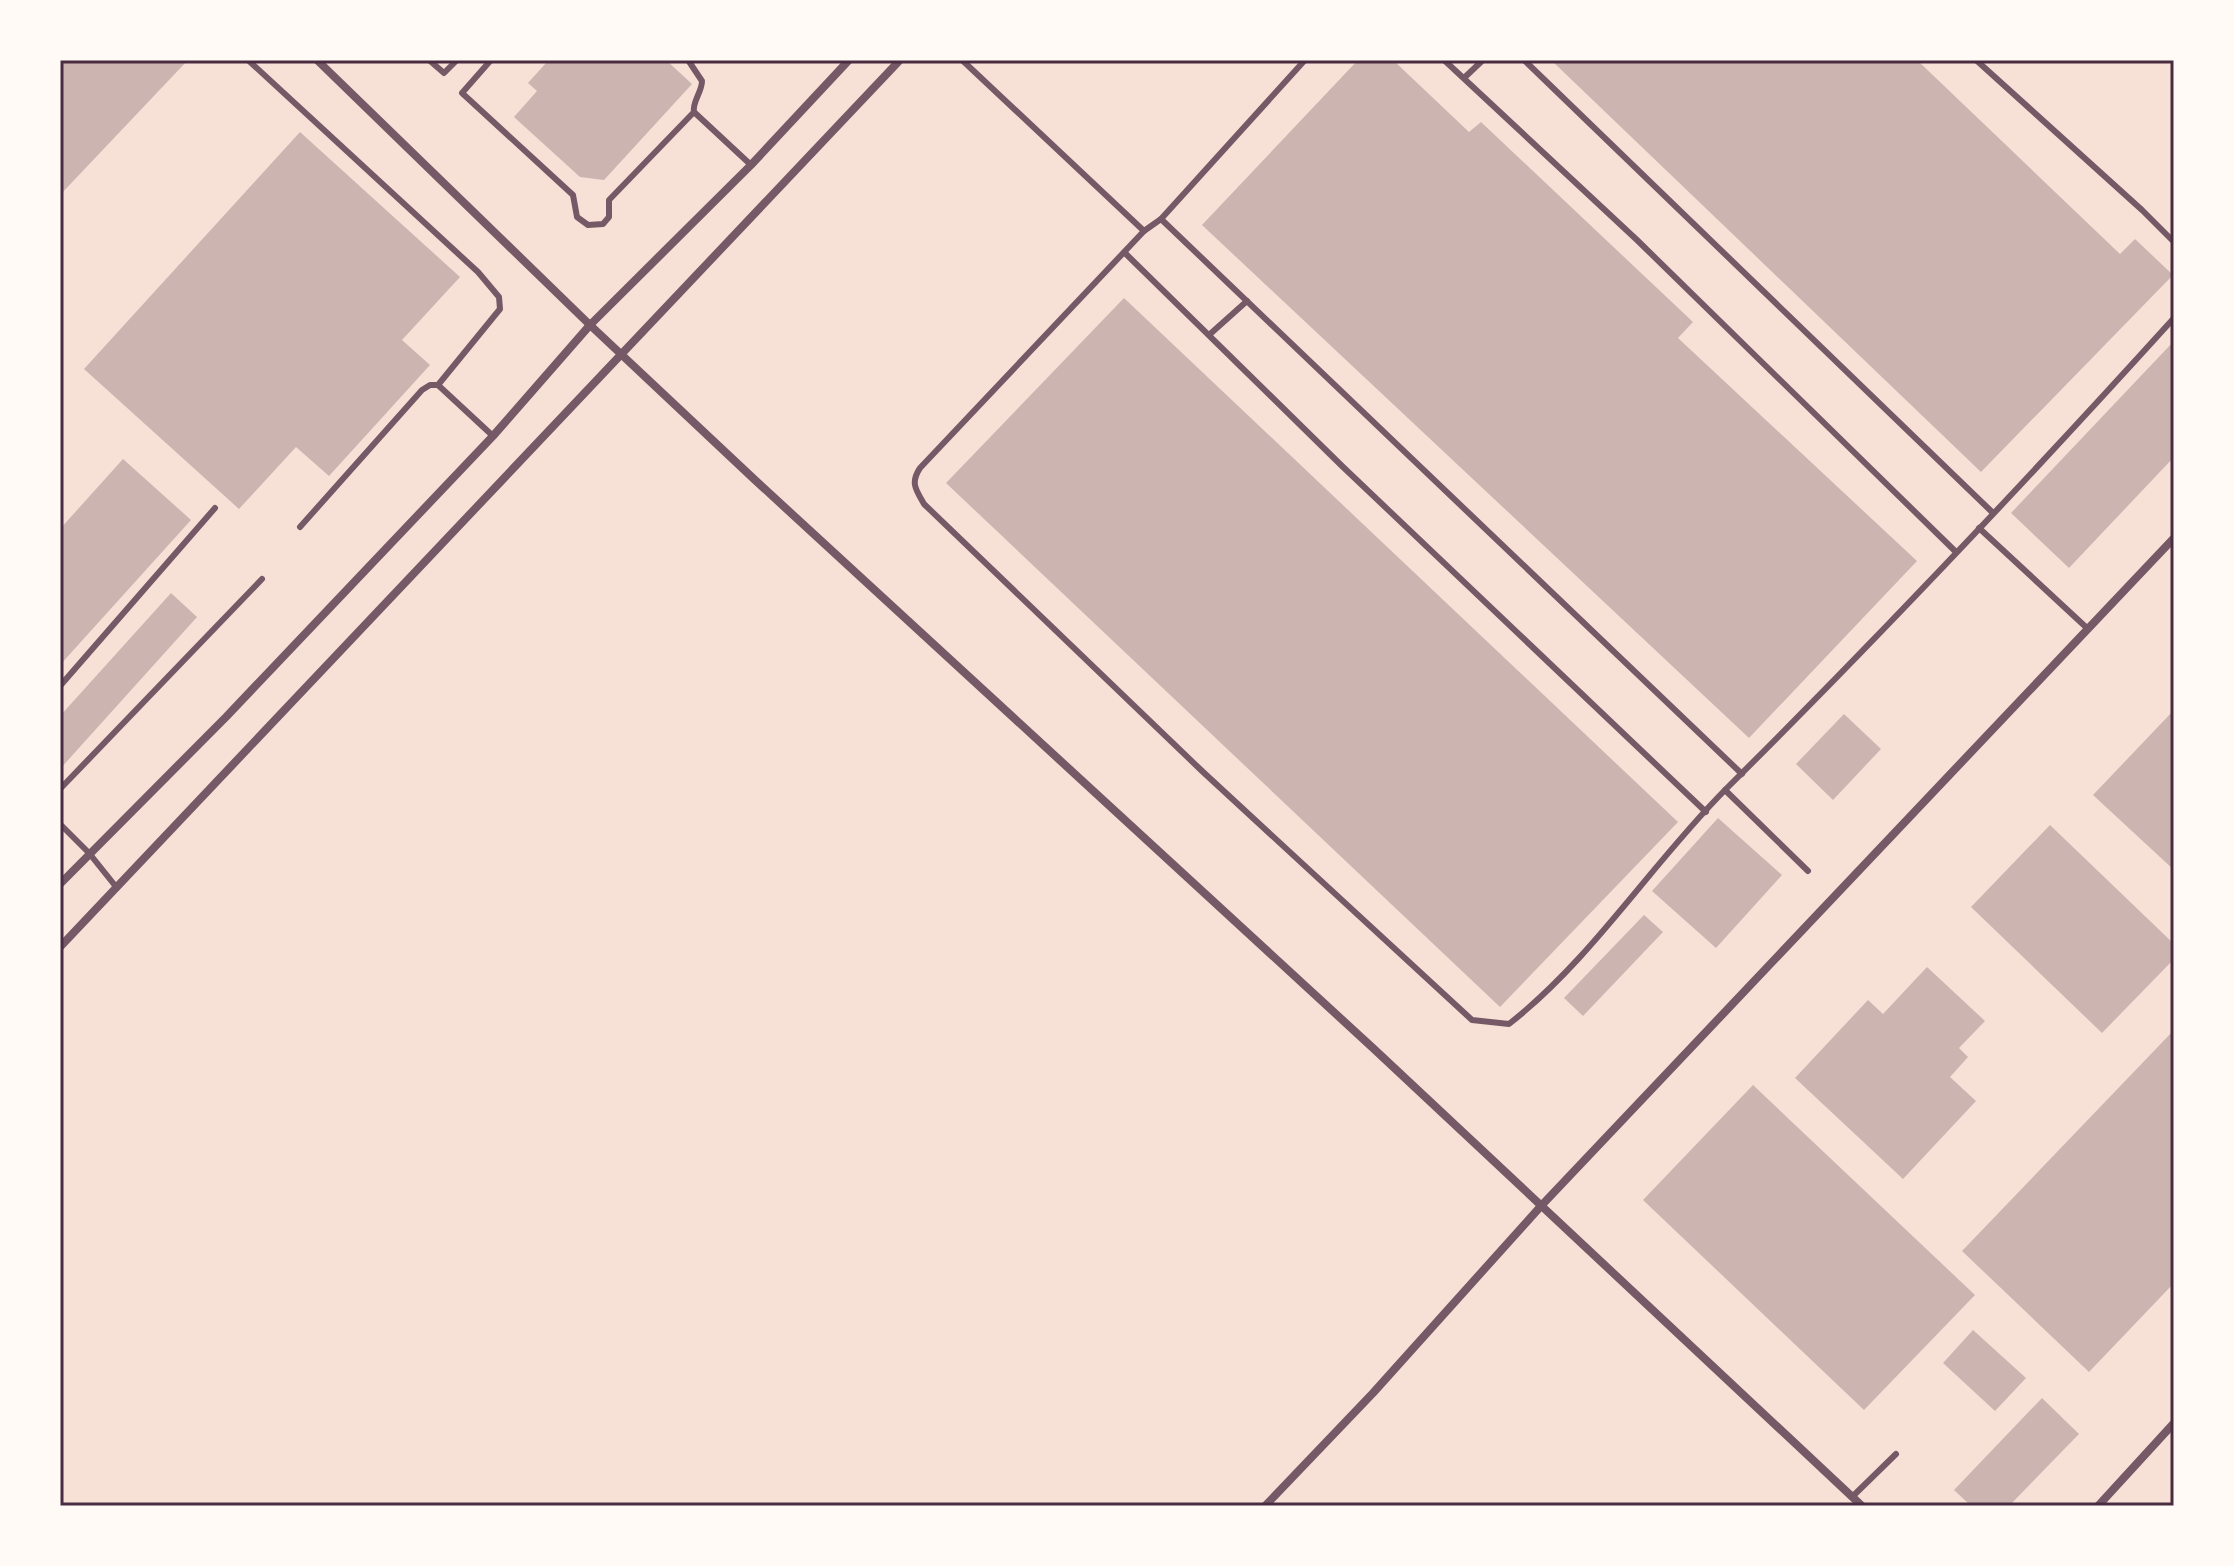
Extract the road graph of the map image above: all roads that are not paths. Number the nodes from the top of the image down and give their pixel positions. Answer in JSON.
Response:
{"nodes":[{"id":1,"x":248,"y":60,"type":"edge"},
{"id":2,"x":317,"y":60,"type":"edge"},
{"id":3,"x":429,"y":60,"type":"edge"},
{"id":4,"x":457,"y":60,"type":"edge"},
{"id":5,"x":491,"y":60,"type":"edge"},
{"id":6,"x":688,"y":60,"type":"edge"},
{"id":7,"x":849,"y":60,"type":"edge"},
{"id":8,"x":900,"y":60,"type":"edge"},
{"id":9,"x":962,"y":60,"type":"edge"},
{"id":10,"x":1305,"y":60,"type":"edge"},
{"id":11,"x":1444,"y":60,"type":"edge"},
{"id":12,"x":1483,"y":60,"type":"edge"},
{"id":13,"x":1524,"y":60,"type":"edge"},
{"id":14,"x":1976,"y":60,"type":"edge"},
{"id":15,"x":1464,"y":78,"type":"junction"},
{"id":16,"x":694,"y":112,"type":"junction"},
{"id":17,"x":751,"y":165,"type":"junction"},
{"id":18,"x":1161,"y":219,"type":"junction"},
{"id":19,"x":1144,"y":231,"type":"junction"},
{"id":20,"x":2174,"y":242,"type":"edge"},
{"id":21,"x":1125,"y":253,"type":"junction"},
{"id":22,"x":1247,"y":301,"type":"junction"},
{"id":23,"x":2174,"y":318,"type":"edge"},
{"id":24,"x":590,"y":325,"type":"junction"},
{"id":25,"x":1209,"y":335,"type":"junction"},
{"id":26,"x":623,"y":356,"type":"junction"},
{"id":27,"x":438,"y":385,"type":"junction"},
{"id":28,"x":493,"y":436,"type":"junction"},
{"id":29,"x":215,"y":508,"type":"dead end"},
{"id":30,"x":1992,"y":512,"type":"junction"},
{"id":31,"x":300,"y":527,"type":"dead end"},
{"id":32,"x":1979,"y":528,"type":"junction"},
{"id":33,"x":2174,"y":538,"type":"edge"},
{"id":34,"x":1955,"y":551,"type":"junction"},
{"id":35,"x":262,"y":579,"type":"dead end"},
{"id":36,"x":2088,"y":629,"type":"junction"},
{"id":37,"x":60,"y":686,"type":"edge"},
{"id":38,"x":1742,"y":774,"type":"junction"},
{"id":39,"x":60,"y":789,"type":"edge"},
{"id":40,"x":1725,"y":790,"type":"junction"},
{"id":41,"x":1706,"y":812,"type":"junction"},
{"id":42,"x":60,"y":824,"type":"edge"},
{"id":43,"x":89,"y":853,"type":"junction"},
{"id":44,"x":1808,"y":871,"type":"dead end"},
{"id":45,"x":60,"y":884,"type":"edge"},
{"id":46,"x":117,"y":888,"type":"junction"},
{"id":47,"x":60,"y":947,"type":"edge"},
{"id":48,"x":1541,"y":1206,"type":"junction"},
{"id":49,"x":2174,"y":1423,"type":"edge"},
{"id":50,"x":1896,"y":1454,"type":"dead end"},
{"id":51,"x":1852,"y":1497,"type":"junction"},
{"id":52,"x":1265,"y":1506,"type":"edge"},
{"id":53,"x":1862,"y":1506,"type":"edge"},
{"id":54,"x":2098,"y":1506,"type":"edge"}],
"edges":[{"from":1,"to":27,"type":"lane"},
{"from":2,"to":24,"type":"street"},
{"from":3,"to":4,"type":"lane"},
{"from":5,"to":16,"type":"lane"},
{"from":6,"to":16,"type":"lane"},
{"from":7,"to":17,"type":"street"},
{"from":8,"to":26,"type":"street"},
{"from":9,"to":19,"type":"lane"},
{"from":10,"to":18,"type":"lane"},
{"from":11,"to":15,"type":"lane"},
{"from":12,"to":15,"type":"lane"},
{"from":13,"to":30,"type":"lane"},
{"from":14,"to":20,"type":"lane"},
{"from":15,"to":34,"type":"lane"},
{"from":16,"to":17,"type":"lane"},
{"from":17,"to":24,"type":"street"},
{"from":18,"to":19,"type":"lane"},
{"from":18,"to":22,"type":"lane"},
{"from":19,"to":21,"type":"lane"},
{"from":21,"to":25,"type":"lane"},
{"from":21,"to":41,"type":"lane"},
{"from":22,"to":25,"type":"lane"},
{"from":22,"to":38,"type":"lane"},
{"from":23,"to":30,"type":"lane"},
{"from":24,"to":26,"type":"street"},
{"from":24,"to":28,"type":"street"},
{"from":25,"to":41,"type":"lane"},
{"from":26,"to":46,"type":"street"},
{"from":26,"to":48,"type":"street"},
{"from":27,"to":28,"type":"lane"},
{"from":27,"to":31,"type":"lane"},
{"from":28,"to":43,"type":"street"},
{"from":29,"to":37,"type":"lane"},
{"from":30,"to":32,"type":"lane"},
{"from":32,"to":34,"type":"lane"},
{"from":32,"to":36,"type":"lane"},
{"from":33,"to":36,"type":"street"},
{"from":34,"to":38,"type":"lane"},
{"from":35,"to":39,"type":"lane"},
{"from":36,"to":48,"type":"street"},
{"from":38,"to":40,"type":"lane"},
{"from":40,"to":41,"type":"lane"},
{"from":40,"to":44,"type":"lane"},
{"from":42,"to":43,"type":"lane"},
{"from":43,"to":45,"type":"street"},
{"from":43,"to":46,"type":"lane"},
{"from":46,"to":47,"type":"street"},
{"from":48,"to":51,"type":"street"},
{"from":48,"to":52,"type":"street"},
{"from":49,"to":54,"type":"street"},
{"from":50,"to":51,"type":"lane"},
{"from":51,"to":53,"type":"street"}]}
